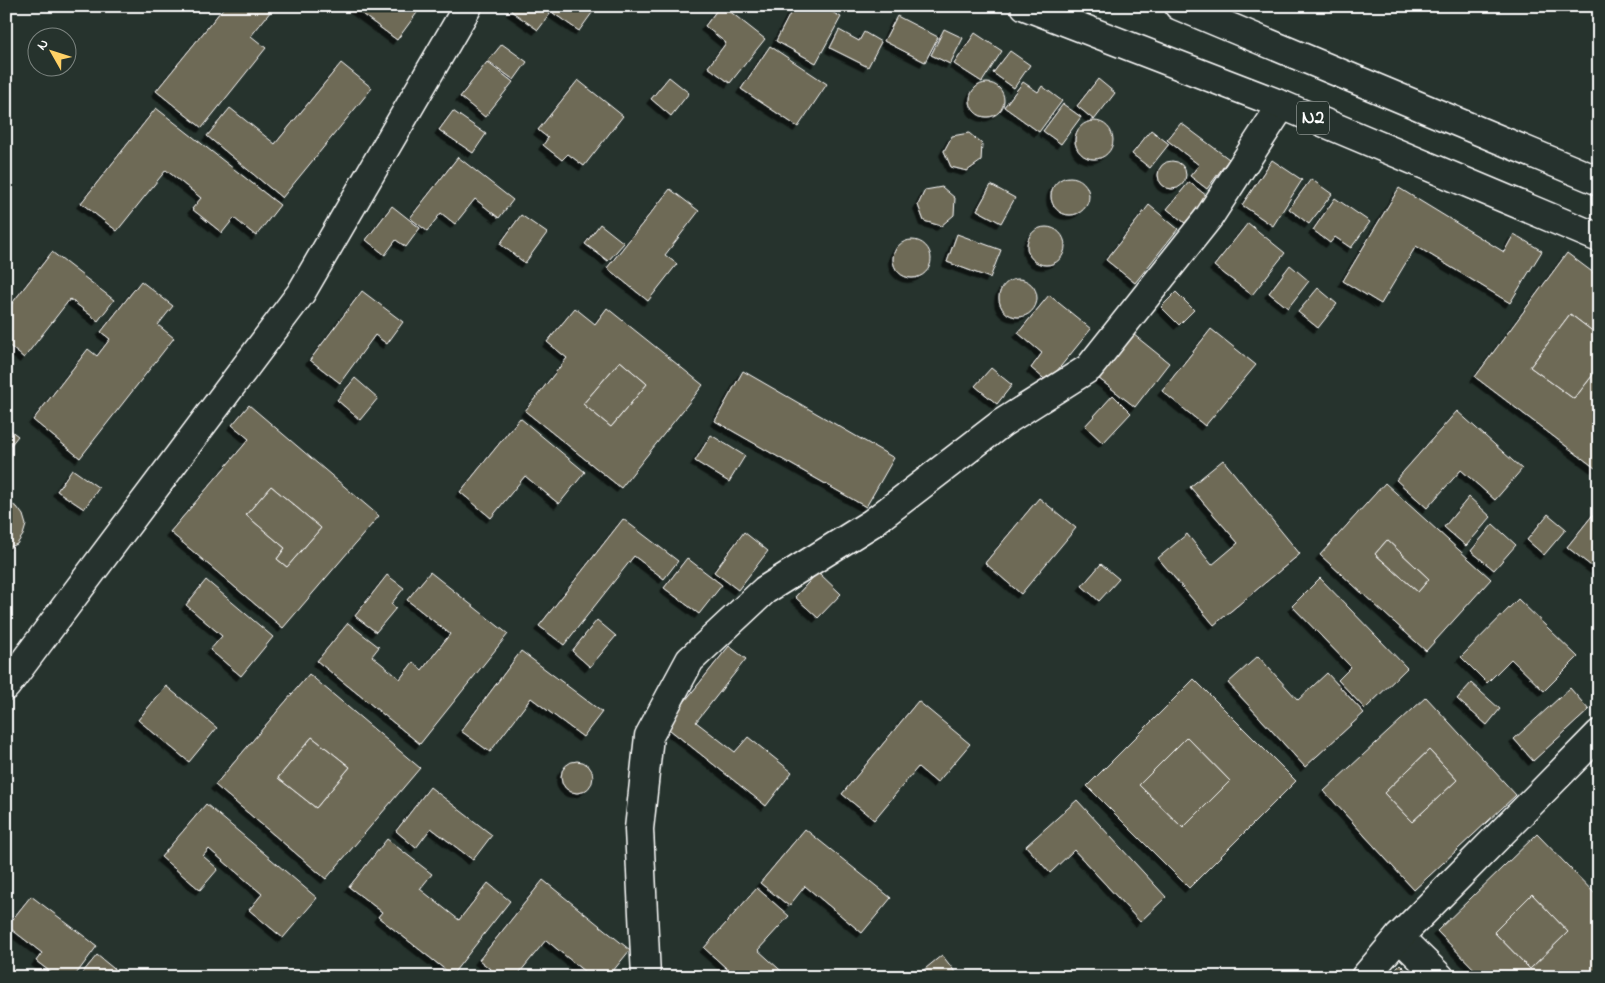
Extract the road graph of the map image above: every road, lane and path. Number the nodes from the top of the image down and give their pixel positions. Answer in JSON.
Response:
{"nodes":[{"id":1,"x":468,"y":6,"type":"edge"},
{"id":2,"x":1025,"y":6,"type":"edge"},
{"id":3,"x":1179,"y":6,"type":"edge"},
{"id":4,"x":1282,"y":105,"type":"junction"},
{"id":5,"x":1599,"y":181,"type":"edge"},
{"id":6,"x":1599,"y":238,"type":"edge"},
{"id":7,"x":6,"y":686,"type":"edge"},
{"id":8,"x":1599,"y":734,"type":"edge"},
{"id":9,"x":1399,"y":937,"type":"junction"},
{"id":10,"x":646,"y":977,"type":"edge"},
{"id":11,"x":1365,"y":977,"type":"edge"},
{"id":12,"x":1440,"y":977,"type":"edge"}],
"edges":[{"from":1,"to":7,"type":"main road"},
{"from":2,"to":4,"type":"main road","number":"N2"},
{"from":3,"to":5,"type":"main road"},
{"from":4,"to":6,"type":"main road","number":"N2"},
{"from":4,"to":10,"type":"main road"},
{"from":8,"to":9,"type":"main road"},
{"from":9,"to":11,"type":"main road"},
{"from":9,"to":12,"type":"main road"}]}
